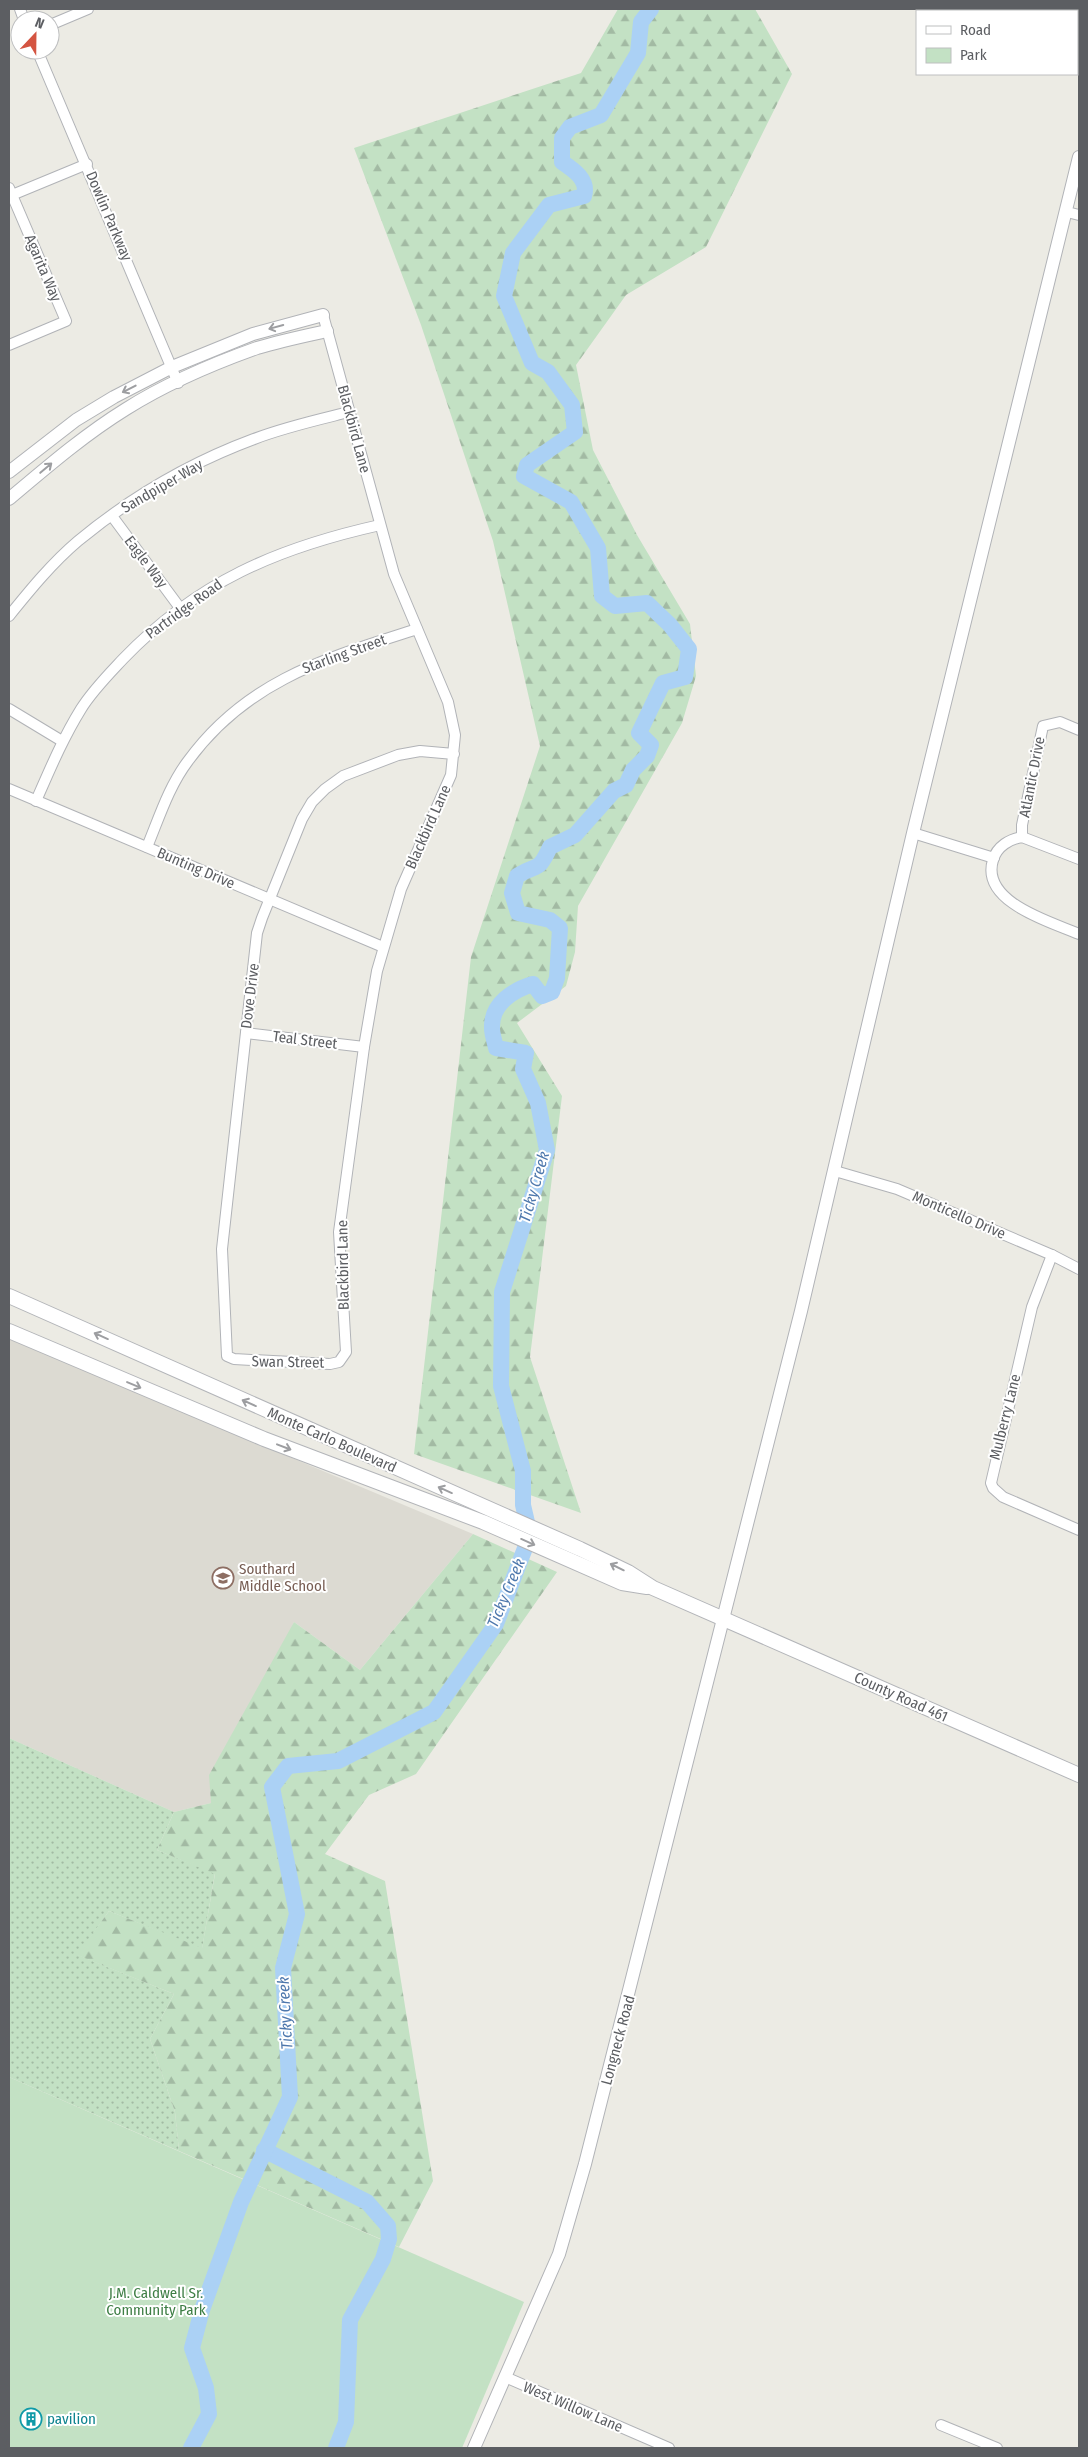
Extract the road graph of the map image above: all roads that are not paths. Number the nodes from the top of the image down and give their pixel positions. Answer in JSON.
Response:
{"nodes":[{"id":1,"x":88,"y":9,"type":"edge"},
{"id":2,"x":60,"y":21,"type":"edge"},
{"id":3,"x":41,"y":60,"type":"edge"},
{"id":4,"x":1079,"y":158,"type":"edge"},
{"id":5,"x":87,"y":164,"type":"junction"},
{"id":6,"x":10,"y":191,"type":"edge"},
{"id":7,"x":1073,"y":213,"type":"edge"},
{"id":8,"x":323,"y":315,"type":"joint"},
{"id":9,"x":327,"y":331,"type":"junction"},
{"id":10,"x":9,"y":345,"type":"edge"},
{"id":11,"x":172,"y":367,"type":"junction"},
{"id":12,"x":178,"y":382,"type":"junction"},
{"id":13,"x":349,"y":412,"type":"junction"},
{"id":14,"x":9,"y":472,"type":"edge"},
{"id":15,"x":9,"y":499,"type":"edge"},
{"id":16,"x":112,"y":516,"type":"junction"},
{"id":17,"x":380,"y":525,"type":"junction"},
{"id":18,"x":180,"y":608,"type":"junction"},
{"id":19,"x":9,"y":616,"type":"edge"},
{"id":20,"x":417,"y":629,"type":"junction"},
{"id":21,"x":9,"y":709,"type":"edge"},
{"id":22,"x":1079,"y":730,"type":"edge"},
{"id":23,"x":62,"y":740,"type":"junction"},
{"id":24,"x":454,"y":754,"type":"junction"},
{"id":25,"x":9,"y":789,"type":"edge"},
{"id":26,"x":36,"y":801,"type":"junction"},
{"id":27,"x":913,"y":833,"type":"junction"},
{"id":28,"x":1022,"y":837,"type":"junction"},
{"id":29,"x":147,"y":847,"type":"junction"},
{"id":30,"x":994,"y":858,"type":"junction"},
{"id":31,"x":1079,"y":859,"type":"edge"},
{"id":32,"x":270,"y":898,"type":"junction"},
{"id":33,"x":1079,"y":934,"type":"edge"},
{"id":34,"x":384,"y":947,"type":"junction"},
{"id":35,"x":246,"y":1033,"type":"junction"},
{"id":36,"x":364,"y":1047,"type":"junction"},
{"id":37,"x":834,"y":1171,"type":"junction"},
{"id":38,"x":1052,"y":1255,"type":"junction"},
{"id":39,"x":1079,"y":1269,"type":"edge"},
{"id":40,"x":9,"y":1296,"type":"edge"},
{"id":41,"x":9,"y":1331,"type":"edge"},
{"id":42,"x":346,"y":1352,"type":"joint"},
{"id":43,"x":227,"y":1356,"type":"joint"},
{"id":44,"x":486,"y":1516,"type":"junction"},
{"id":45,"x":1079,"y":1530,"type":"edge"},
{"id":46,"x":653,"y":1588,"type":"junction"},
{"id":47,"x":724,"y":1619,"type":"junction"},
{"id":48,"x":1079,"y":1775,"type":"edge"},
{"id":49,"x":505,"y":2378,"type":"junction"},
{"id":50,"x":942,"y":2425,"type":"dead end"},
{"id":51,"x":474,"y":2448,"type":"edge"},
{"id":52,"x":668,"y":2448,"type":"edge"},
{"id":53,"x":997,"y":2448,"type":"edge"}],
"edges":[{"from":1,"to":2,"type":"street"},
{"from":3,"to":5,"type":"street","name":"Dowlin Parkway"},
{"from":4,"to":7,"type":"street","name":"Longneck Road"},
{"from":5,"to":6,"type":"street"},
{"from":5,"to":11,"type":"street","name":"Dowlin Parkway"},
{"from":6,"to":10,"type":"street","name":"Agarita Way"},
{"from":7,"to":27,"type":"street","name":"Longneck Road"},
{"from":8,"to":9,"type":"street","name":"Blackbird Lane"},
{"from":8,"to":11,"type":"street","one_way":true},
{"from":9,"to":12,"type":"street"},
{"from":9,"to":13,"type":"street","name":"Blackbird Lane"},
{"from":11,"to":12,"type":"street","name":"Dowlin Parkway"},
{"from":11,"to":14,"type":"street","one_way":true},
{"from":15,"to":12,"type":"street","one_way":true},
{"from":13,"to":16,"type":"street","name":"Sandpiper Way"},
{"from":13,"to":17,"type":"street","name":"Blackbird Lane"},
{"from":16,"to":18,"type":"street","name":"Eagle Way"},
{"from":16,"to":19,"type":"street","name":"Sandpiper Way"},
{"from":17,"to":18,"type":"street","name":"Partridge Road"},
{"from":17,"to":20,"type":"street","name":"Blackbird Lane"},
{"from":18,"to":23,"type":"street","name":"Partridge Road"},
{"from":20,"to":24,"type":"street","name":"Blackbird Lane"},
{"from":20,"to":29,"type":"street","name":"Starling Street"},
{"from":21,"to":23,"type":"street"},
{"from":22,"to":28,"type":"street","name":"Atlantic Drive"},
{"from":23,"to":26,"type":"street","name":"Partridge Road"},
{"from":24,"to":32,"type":"street","name":"Dove Drive"},
{"from":24,"to":34,"type":"street","name":"Blackbird Lane"},
{"from":25,"to":26,"type":"street","name":"Bunting Drive"},
{"from":26,"to":29,"type":"street","name":"Bunting Drive"},
{"from":27,"to":30,"type":"street"},
{"from":27,"to":37,"type":"street","name":"Longneck Road"},
{"from":28,"to":30,"type":"street"},
{"from":28,"to":31,"type":"street"},
{"from":29,"to":32,"type":"street","name":"Bunting Drive"},
{"from":30,"to":33,"type":"street"},
{"from":32,"to":34,"type":"street","name":"Bunting Drive"},
{"from":32,"to":35,"type":"street","name":"Dove Drive"},
{"from":34,"to":36,"type":"street","name":"Blackbird Lane"},
{"from":35,"to":36,"type":"street","name":"Teal Street"},
{"from":35,"to":43,"type":"street","name":"Dove Drive"},
{"from":36,"to":42,"type":"street","name":"Blackbird Lane"},
{"from":37,"to":38,"type":"street","name":"Monticello Drive"},
{"from":37,"to":47,"type":"street","name":"Longneck Road"},
{"from":38,"to":39,"type":"street","name":"Monticello Drive"},
{"from":38,"to":45,"type":"street","name":"Mulberry Lane"},
{"from":44,"to":40,"type":"main road","name":"Monte Carlo Boulevard","one_way":true},
{"from":41,"to":44,"type":"main road","name":"Monte Carlo Boulevard","one_way":true},
{"from":42,"to":43,"type":"street","name":"Swan Street"},
{"from":46,"to":44,"type":"main road","name":"Monte Carlo Boulevard","one_way":true},
{"from":44,"to":46,"type":"main road","name":"Monte Carlo Boulevard","one_way":true},
{"from":46,"to":47,"type":"main road","name":"Monte Carlo Boulevard"},
{"from":47,"to":48,"type":"main road","name":"County Road 461"},
{"from":47,"to":49,"type":"street","name":"Longneck Road"},
{"from":49,"to":51,"type":"street","name":"Longneck Road"},
{"from":49,"to":52,"type":"street","name":"West Willow Lane"},
{"from":50,"to":53,"type":"street"}]}
